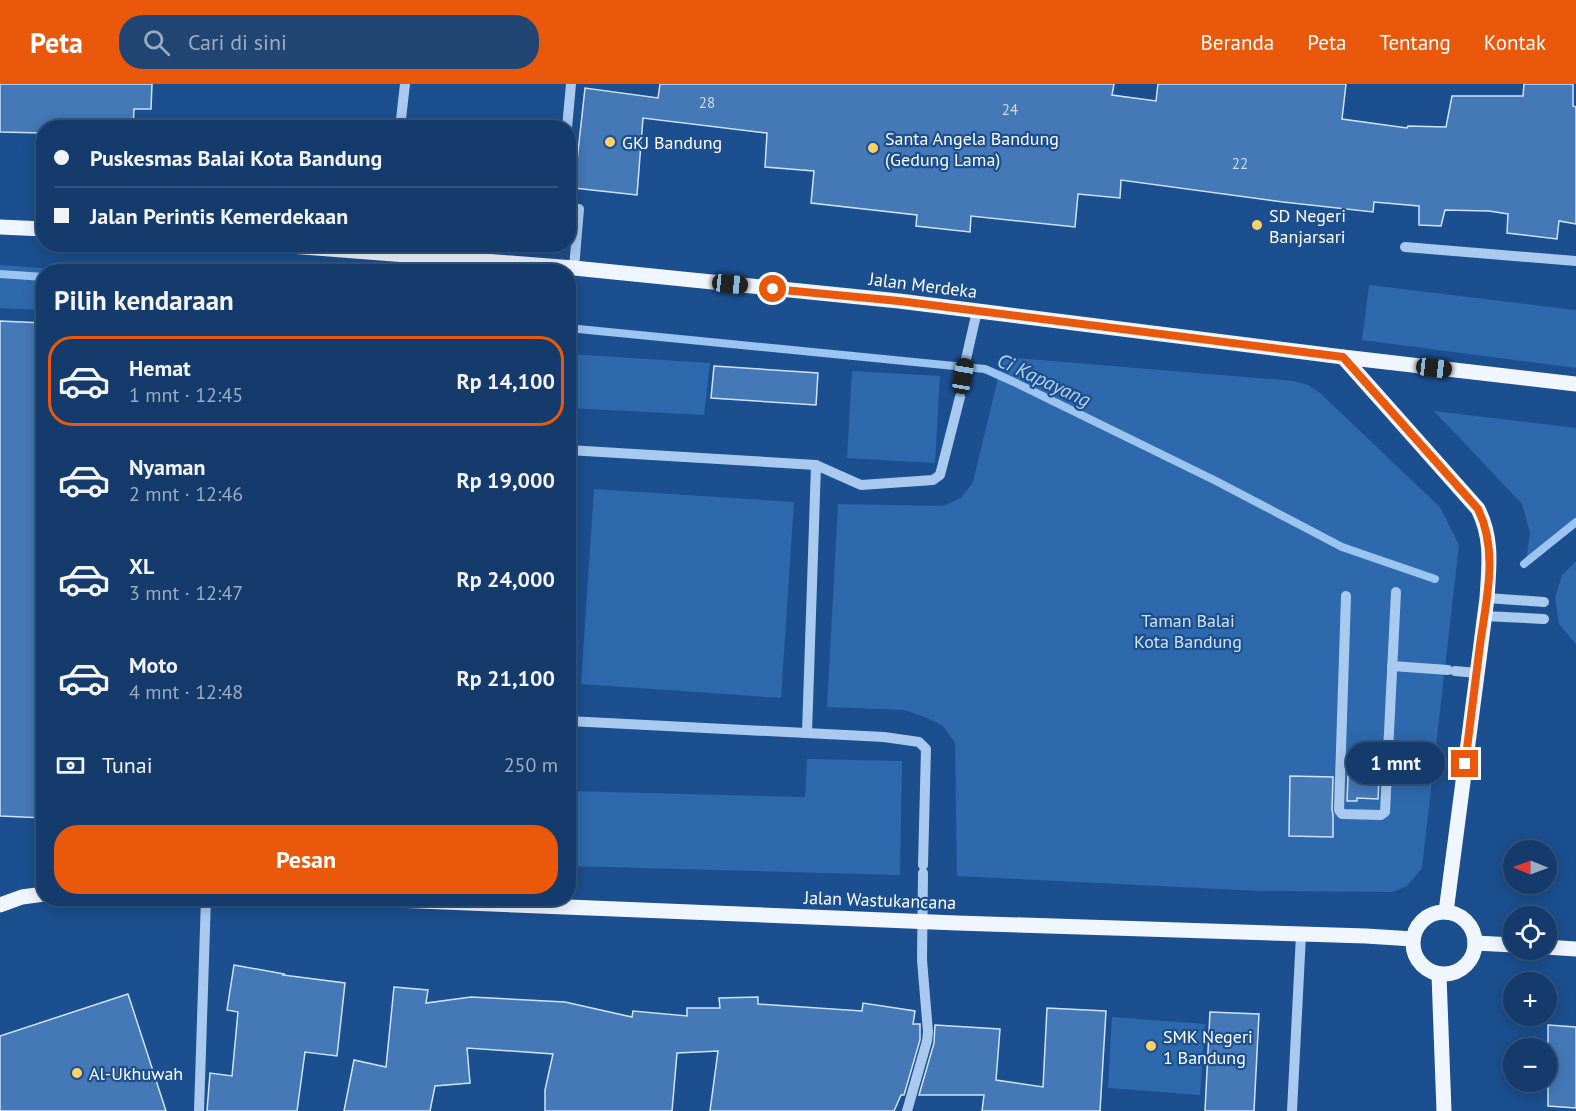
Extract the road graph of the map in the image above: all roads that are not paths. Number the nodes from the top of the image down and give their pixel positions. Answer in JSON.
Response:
{"nodes":[{"id":1,"x":405,"y":84,"type":"edge"},
{"id":2,"x":571,"y":84,"type":"edge"},
{"id":3,"x":401,"y":120,"type":"edge"},
{"id":4,"x":568,"y":120,"type":"edge"},
{"id":5,"x":576,"y":209,"type":"edge"},
{"id":6,"x":0,"y":227,"type":"edge"},
{"id":7,"x":36,"y":229,"type":"edge"},
{"id":8,"x":576,"y":244,"type":"edge"},
{"id":9,"x":1404,"y":247,"type":"dead end"},
{"id":10,"x":417,"y":252,"type":"edge"},
{"id":11,"x":1576,"y":261,"type":"edge"},
{"id":12,"x":535,"y":264,"type":"edge"},
{"id":13,"x":576,"y":268,"type":"edge"},
{"id":14,"x":977,"y":311,"type":"junction"},
{"id":15,"x":1343,"y":357,"type":"junction"},
{"id":16,"x":962,"y":380,"type":"dead end"},
{"id":17,"x":1576,"y":384,"type":"edge"},
{"id":18,"x":960,"y":397,"type":"dead end"},
{"id":19,"x":576,"y":450,"type":"edge"},
{"id":20,"x":816,"y":465,"type":"junction"},
{"id":21,"x":1396,"y":592,"type":"dead end"},
{"id":22,"x":1347,"y":596,"type":"dead end"},
{"id":23,"x":1487,"y":598,"type":"junction"},
{"id":24,"x":1544,"y":602,"type":"dead end"},
{"id":25,"x":1484,"y":616,"type":"junction"},
{"id":26,"x":1544,"y":619,"type":"dead end"},
{"id":27,"x":1392,"y":666,"type":"junction"},
{"id":28,"x":1477,"y":673,"type":"junction"},
{"id":29,"x":576,"y":720,"type":"edge"},
{"id":30,"x":807,"y":733,"type":"junction"},
{"id":31,"x":36,"y":895,"type":"edge"},
{"id":32,"x":0,"y":905,"type":"edge"},
{"id":33,"x":206,"y":906,"type":"edge"},
{"id":34,"x":538,"y":906,"type":"edge"},
{"id":35,"x":1446,"y":912,"type":"junction"},
{"id":36,"x":922,"y":922,"type":"junction"},
{"id":37,"x":1301,"y":935,"type":"junction"},
{"id":38,"x":1413,"y":939,"type":"junction"},
{"id":39,"x":1475,"y":943,"type":"junction"},
{"id":40,"x":1503,"y":944,"type":"edge"},
{"id":41,"x":1557,"y":948,"type":"edge"},
{"id":42,"x":1576,"y":949,"type":"edge"},
{"id":43,"x":1439,"y":975,"type":"junction"},
{"id":44,"x":199,"y":1111,"type":"edge"},
{"id":45,"x":907,"y":1111,"type":"edge"},
{"id":46,"x":1292,"y":1111,"type":"edge"},
{"id":47,"x":1444,"y":1111,"type":"edge"}],
"edges":[{"from":1,"to":3,"type":"street"},
{"from":2,"to":4,"type":"street"},
{"from":5,"to":8,"type":"street"},
{"from":6,"to":7,"type":"main road"},
{"from":9,"to":11,"type":"street"},
{"from":10,"to":12,"type":"main road","name":"Jalan Merdeka"},
{"from":13,"to":14,"type":"main road","name":"Jalan Merdeka"},
{"from":14,"to":15,"type":"main road","name":"Jalan Merdeka"},
{"from":14,"to":16,"type":"street"},
{"from":15,"to":17,"type":"main road","name":"Jalan Merdeka"},
{"from":15,"to":23,"type":"main road"},
{"from":18,"to":20,"type":"street"},
{"from":19,"to":20,"type":"street"},
{"from":20,"to":30,"type":"street"},
{"from":21,"to":27,"type":"street"},
{"from":22,"to":27,"type":"street"},
{"from":23,"to":24,"type":"street"},
{"from":23,"to":25,"type":"main road"},
{"from":25,"to":26,"type":"street"},
{"from":25,"to":28,"type":"main road"},
{"from":27,"to":28,"type":"street"},
{"from":28,"to":35,"type":"main road"},
{"from":29,"to":30,"type":"street"},
{"from":30,"to":36,"type":"street"},
{"from":31,"to":32,"type":"main road"},
{"from":33,"to":44,"type":"street"},
{"from":34,"to":36,"type":"main road","name":"Jalan Wastukancana"},
{"from":35,"to":38,"type":"main road"},
{"from":35,"to":39,"type":"main road"},
{"from":36,"to":37,"type":"main road","name":"Jalan Wastukancana"},
{"from":36,"to":45,"type":"street"},
{"from":37,"to":38,"type":"main road","name":"Jalan Wastukancana"},
{"from":37,"to":46,"type":"street"},
{"from":38,"to":43,"type":"main road"},
{"from":39,"to":40,"type":"main road"},
{"from":39,"to":43,"type":"main road"},
{"from":41,"to":42,"type":"main road"},
{"from":43,"to":47,"type":"main road"}]}
